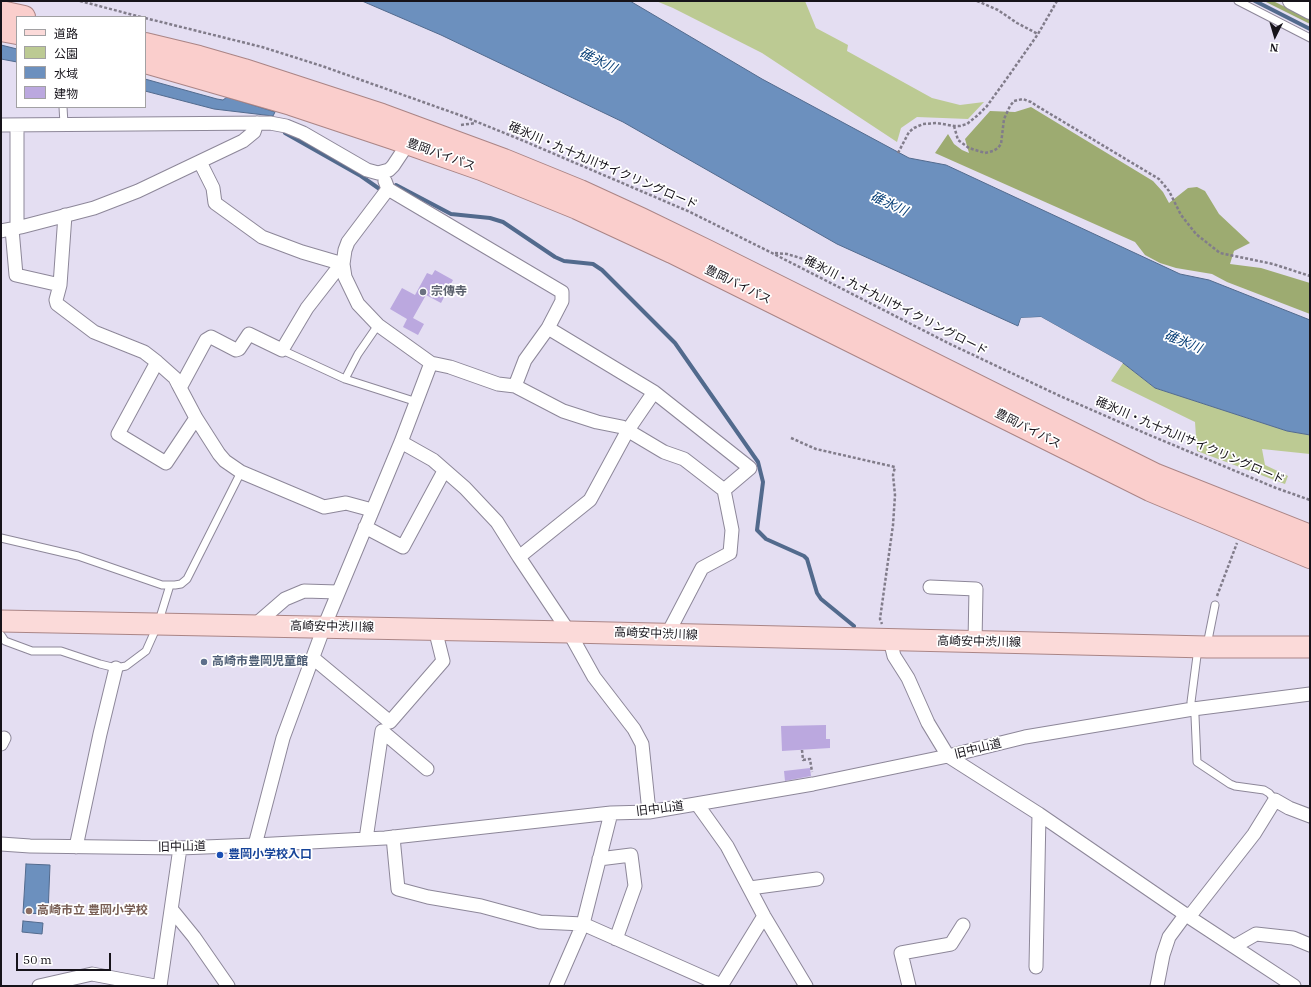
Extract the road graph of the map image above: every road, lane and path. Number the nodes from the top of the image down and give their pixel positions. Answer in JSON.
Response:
{"nodes":[{"id":1,"x":80,"y":1,"type":"edge"},
{"id":2,"x":977,"y":1,"type":"edge"},
{"id":3,"x":1057,"y":1,"type":"edge"},
{"id":4,"x":1238,"y":1,"type":"edge"},
{"id":5,"x":1291,"y":1,"type":"edge"},
{"id":6,"x":1310,"y":11,"type":"edge"},
{"id":7,"x":1,"y":12,"type":"edge"},
{"id":8,"x":19,"y":16,"type":"edge"},
{"id":9,"x":137,"y":16,"type":"edge"},
{"id":10,"x":146,"y":18,"type":"edge"},
{"id":11,"x":1,"y":30,"type":"edge"},
{"id":12,"x":16,"y":33,"type":"edge"},
{"id":13,"x":1038,"y":34,"type":"junction"},
{"id":14,"x":1310,"y":38,"type":"edge"},
{"id":15,"x":146,"y":44,"type":"edge"},
{"id":16,"x":146,"y":62,"type":"edge"},
{"id":17,"x":63,"y":108,"type":"edge"},
{"id":18,"x":257,"y":123,"type":"junction"},
{"id":19,"x":64,"y":124,"type":"junction"},
{"id":20,"x":1,"y":125,"type":"edge"},
{"id":21,"x":17,"y":125,"type":"junction"},
{"id":22,"x":954,"y":126,"type":"junction"},
{"id":23,"x":420,"y":132,"type":"junction"},
{"id":24,"x":898,"y":153,"type":"dead end"},
{"id":25,"x":200,"y":162,"type":"junction"},
{"id":26,"x":383,"y":172,"type":"junction"},
{"id":27,"x":388,"y":189,"type":"junction"},
{"id":28,"x":66,"y":215,"type":"junction"},
{"id":29,"x":10,"y":229,"type":"edge"},
{"id":30,"x":772,"y":253,"type":"junction"},
{"id":31,"x":343,"y":264,"type":"junction"},
{"id":32,"x":837,"y":269,"type":"dead end"},
{"id":33,"x":1310,"y":276,"type":"edge"},
{"id":34,"x":60,"y":285,"type":"junction"},
{"id":35,"x":378,"y":325,"type":"junction"},
{"id":36,"x":548,"y":328,"type":"junction"},
{"id":37,"x":282,"y":350,"type":"junction"},
{"id":38,"x":158,"y":362,"type":"junction"},
{"id":39,"x":431,"y":363,"type":"junction"},
{"id":40,"x":345,"y":380,"type":"junction"},
{"id":41,"x":515,"y":386,"type":"junction"},
{"id":42,"x":180,"y":388,"type":"junction"},
{"id":43,"x":654,"y":392,"type":"junction"},
{"id":44,"x":417,"y":402,"type":"junction"},
{"id":45,"x":196,"y":418,"type":"junction"},
{"id":46,"x":628,"y":430,"type":"junction"},
{"id":47,"x":791,"y":438,"type":"dead end"},
{"id":48,"x":401,"y":442,"type":"junction"},
{"id":49,"x":444,"y":470,"type":"junction"},
{"id":50,"x":241,"y":472,"type":"junction"},
{"id":51,"x":724,"y":490,"type":"junction"},
{"id":52,"x":1310,"y":500,"type":"edge"},
{"id":53,"x":372,"y":510,"type":"junction"},
{"id":54,"x":365,"y":527,"type":"junction"},
{"id":55,"x":1310,"y":536,"type":"edge"},
{"id":56,"x":1,"y":538,"type":"edge"},
{"id":57,"x":1238,"y":539,"type":"dead end"},
{"id":58,"x":519,"y":557,"type":"junction"},
{"id":59,"x":1310,"y":557,"type":"edge"},
{"id":60,"x":170,"y":585,"type":"junction"},
{"id":61,"x":930,"y":587,"type":"dead end"},
{"id":62,"x":338,"y":592,"type":"junction"},
{"id":63,"x":1215,"y":605,"type":"joint"},
{"id":64,"x":1,"y":621,"type":"edge"},
{"id":65,"x":158,"y":624,"type":"junction"},
{"id":66,"x":255,"y":626,"type":"junction"},
{"id":67,"x":324,"y":627,"type":"junction"},
{"id":68,"x":435,"y":629,"type":"junction"},
{"id":69,"x":569,"y":632,"type":"junction"},
{"id":70,"x":1,"y":635,"type":"edge"},
{"id":71,"x":667,"y":635,"type":"junction"},
{"id":72,"x":890,"y":640,"type":"junction"},
{"id":73,"x":975,"y":642,"type":"junction"},
{"id":74,"x":1202,"y":646,"type":"junction"},
{"id":75,"x":1310,"y":648,"type":"edge"},
{"id":76,"x":313,"y":658,"type":"junction"},
{"id":77,"x":116,"y":668,"type":"junction"},
{"id":78,"x":1310,"y":694,"type":"edge"},
{"id":79,"x":1193,"y":709,"type":"junction"},
{"id":80,"x":802,"y":750,"type":"dead end"},
{"id":81,"x":948,"y":756,"type":"junction"},
{"id":82,"x":427,"y":769,"type":"dead end"},
{"id":83,"x":813,"y":784,"type":"junction"},
{"id":84,"x":1275,"y":800,"type":"junction"},
{"id":85,"x":697,"y":804,"type":"junction"},
{"id":86,"x":649,"y":812,"type":"junction"},
{"id":87,"x":611,"y":813,"type":"junction"},
{"id":88,"x":1039,"y":814,"type":"junction"},
{"id":89,"x":1310,"y":816,"type":"edge"},
{"id":90,"x":393,"y":837,"type":"junction"},
{"id":91,"x":366,"y":839,"type":"junction"},
{"id":92,"x":1,"y":844,"type":"edge"},
{"id":93,"x":255,"y":845,"type":"junction"},
{"id":94,"x":76,"y":847,"type":"junction"},
{"id":95,"x":180,"y":848,"type":"junction"},
{"id":96,"x":599,"y":859,"type":"junction"},
{"id":97,"x":818,"y":879,"type":"dead end"},
{"id":98,"x":750,"y":888,"type":"junction"},
{"id":99,"x":172,"y":910,"type":"junction"},
{"id":100,"x":764,"y":916,"type":"junction"},
{"id":101,"x":1188,"y":916,"type":"junction"},
{"id":102,"x":583,"y":924,"type":"junction"},
{"id":103,"x":963,"y":925,"type":"dead end"},
{"id":104,"x":616,"y":939,"type":"junction"},
{"id":105,"x":1310,"y":945,"type":"edge"},
{"id":106,"x":1235,"y":946,"type":"junction"},
{"id":107,"x":1036,"y":967,"type":"dead end"},
{"id":108,"x":73,"y":982,"type":"edge"},
{"id":109,"x":39,"y":986,"type":"edge"},
{"id":110,"x":155,"y":986,"type":"edge"},
{"id":111,"x":160,"y":986,"type":"edge"},
{"id":112,"x":228,"y":986,"type":"edge"},
{"id":113,"x":556,"y":986,"type":"edge"},
{"id":114,"x":721,"y":986,"type":"edge"},
{"id":115,"x":806,"y":986,"type":"edge"},
{"id":116,"x":909,"y":986,"type":"edge"},
{"id":117,"x":1157,"y":986,"type":"edge"},
{"id":118,"x":1294,"y":986,"type":"edge"}],
"edges":[{"from":1,"to":9,"type":"path"},
{"from":2,"to":13,"type":"path"},
{"from":3,"to":13,"type":"path"},
{"from":4,"to":14,"type":"lane"},
{"from":5,"to":6,"type":"street"},
{"from":7,"to":8,"type":"highway"},
{"from":10,"to":30,"type":"path","name":"碓氷川・九十九川サイクリングロード"},
{"from":11,"to":12,"type":"highway"},
{"from":13,"to":22,"type":"path"},
{"from":15,"to":23,"type":"highway","name":"豊岡バイパス"},
{"from":16,"to":23,"type":"highway","name":"豊岡バイパス"},
{"from":17,"to":19,"type":"lane"},
{"from":18,"to":19,"type":"street"},
{"from":18,"to":25,"type":"street"},
{"from":18,"to":26,"type":"street"},
{"from":19,"to":21,"type":"street"},
{"from":20,"to":21,"type":"street"},
{"from":21,"to":29,"type":"street"},
{"from":22,"to":24,"type":"path"},
{"from":22,"to":33,"type":"path"},
{"from":23,"to":26,"type":"street"},
{"from":23,"to":55,"type":"highway","name":"豊岡バイパス"},
{"from":23,"to":59,"type":"highway","name":"豊岡バイパス"},
{"from":25,"to":28,"type":"street"},
{"from":25,"to":31,"type":"street"},
{"from":26,"to":27,"type":"street"},
{"from":27,"to":31,"type":"street"},
{"from":27,"to":36,"type":"street"},
{"from":28,"to":29,"type":"street"},
{"from":28,"to":34,"type":"street"},
{"from":29,"to":34,"type":"street"},
{"from":30,"to":32,"type":"path"},
{"from":30,"to":52,"type":"path","name":"碓氷川・九十九川サイクリングロード"},
{"from":31,"to":35,"type":"street"},
{"from":31,"to":37,"type":"street"},
{"from":34,"to":38,"type":"street"},
{"from":35,"to":39,"type":"street"},
{"from":35,"to":40,"type":"lane"},
{"from":36,"to":41,"type":"street"},
{"from":36,"to":43,"type":"street"},
{"from":37,"to":40,"type":"lane"},
{"from":37,"to":42,"type":"street"},
{"from":38,"to":42,"type":"street"},
{"from":38,"to":45,"type":"street"},
{"from":39,"to":41,"type":"street"},
{"from":39,"to":44,"type":"street"},
{"from":40,"to":44,"type":"lane"},
{"from":41,"to":46,"type":"street"},
{"from":42,"to":45,"type":"street"},
{"from":43,"to":46,"type":"street"},
{"from":43,"to":51,"type":"street"},
{"from":44,"to":48,"type":"street"},
{"from":45,"to":50,"type":"street"},
{"from":46,"to":51,"type":"street"},
{"from":46,"to":58,"type":"street"},
{"from":47,"to":72,"type":"path"},
{"from":48,"to":49,"type":"street"},
{"from":48,"to":53,"type":"street"},
{"from":49,"to":54,"type":"street"},
{"from":49,"to":58,"type":"street"},
{"from":50,"to":53,"type":"street"},
{"from":50,"to":60,"type":"lane"},
{"from":51,"to":71,"type":"street"},
{"from":53,"to":54,"type":"street"},
{"from":54,"to":62,"type":"street"},
{"from":56,"to":60,"type":"lane"},
{"from":57,"to":63,"type":"path"},
{"from":58,"to":69,"type":"street"},
{"from":60,"to":65,"type":"lane"},
{"from":61,"to":73,"type":"street"},
{"from":62,"to":66,"type":"street"},
{"from":62,"to":67,"type":"street"},
{"from":63,"to":74,"type":"lane"},
{"from":64,"to":65,"type":"main road","name":"高崎安中渋川線"},
{"from":65,"to":66,"type":"main road","name":"高崎安中渋川線"},
{"from":65,"to":77,"type":"lane"},
{"from":66,"to":67,"type":"main road","name":"高崎安中渋川線"},
{"from":67,"to":68,"type":"main road","name":"高崎安中渋川線"},
{"from":67,"to":76,"type":"street"},
{"from":68,"to":69,"type":"main road","name":"高崎安中渋川線"},
{"from":68,"to":76,"type":"street"},
{"from":69,"to":71,"type":"main road","name":"高崎安中渋川線"},
{"from":69,"to":86,"type":"street"},
{"from":70,"to":77,"type":"lane"},
{"from":71,"to":72,"type":"main road","name":"高崎安中渋川線"},
{"from":72,"to":73,"type":"main road","name":"高崎安中渋川線"},
{"from":72,"to":81,"type":"street"},
{"from":73,"to":74,"type":"main road","name":"高崎安中渋川線"},
{"from":74,"to":75,"type":"main road","name":"高崎安中渋川線"},
{"from":74,"to":79,"type":"lane"},
{"from":76,"to":93,"type":"street"},
{"from":77,"to":94,"type":"street"},
{"from":78,"to":79,"type":"street","name":"旧中山道"},
{"from":79,"to":81,"type":"street","name":"旧中山道"},
{"from":79,"to":84,"type":"lane"},
{"from":80,"to":83,"type":"path"},
{"from":81,"to":83,"type":"street","name":"旧中山道"},
{"from":81,"to":88,"type":"street"},
{"from":82,"to":91,"type":"street"},
{"from":83,"to":85,"type":"street","name":"旧中山道"},
{"from":84,"to":89,"type":"street"},
{"from":84,"to":101,"type":"street"},
{"from":85,"to":86,"type":"street","name":"旧中山道"},
{"from":85,"to":98,"type":"street"},
{"from":86,"to":87,"type":"street","name":"旧中山道"},
{"from":87,"to":90,"type":"street","name":"旧中山道"},
{"from":87,"to":96,"type":"street"},
{"from":88,"to":101,"type":"street"},
{"from":88,"to":107,"type":"street"},
{"from":90,"to":91,"type":"street","name":"旧中山道"},
{"from":90,"to":102,"type":"street"},
{"from":91,"to":93,"type":"street","name":"旧中山道"},
{"from":92,"to":94,"type":"street","name":"旧中山道"},
{"from":93,"to":95,"type":"street","name":"旧中山道"},
{"from":94,"to":95,"type":"street","name":"旧中山道"},
{"from":95,"to":99,"type":"street"},
{"from":96,"to":102,"type":"street"},
{"from":96,"to":104,"type":"street"},
{"from":97,"to":98,"type":"street"},
{"from":98,"to":100,"type":"street"},
{"from":99,"to":111,"type":"street"},
{"from":99,"to":112,"type":"street"},
{"from":100,"to":114,"type":"street"},
{"from":100,"to":115,"type":"street"},
{"from":101,"to":106,"type":"street"},
{"from":101,"to":117,"type":"street"},
{"from":102,"to":104,"type":"street"},
{"from":102,"to":113,"type":"street"},
{"from":103,"to":116,"type":"street"},
{"from":104,"to":114,"type":"street"},
{"from":105,"to":106,"type":"street"},
{"from":106,"to":118,"type":"street"},
{"from":108,"to":109,"type":"street"},
{"from":108,"to":110,"type":"street"}]}
